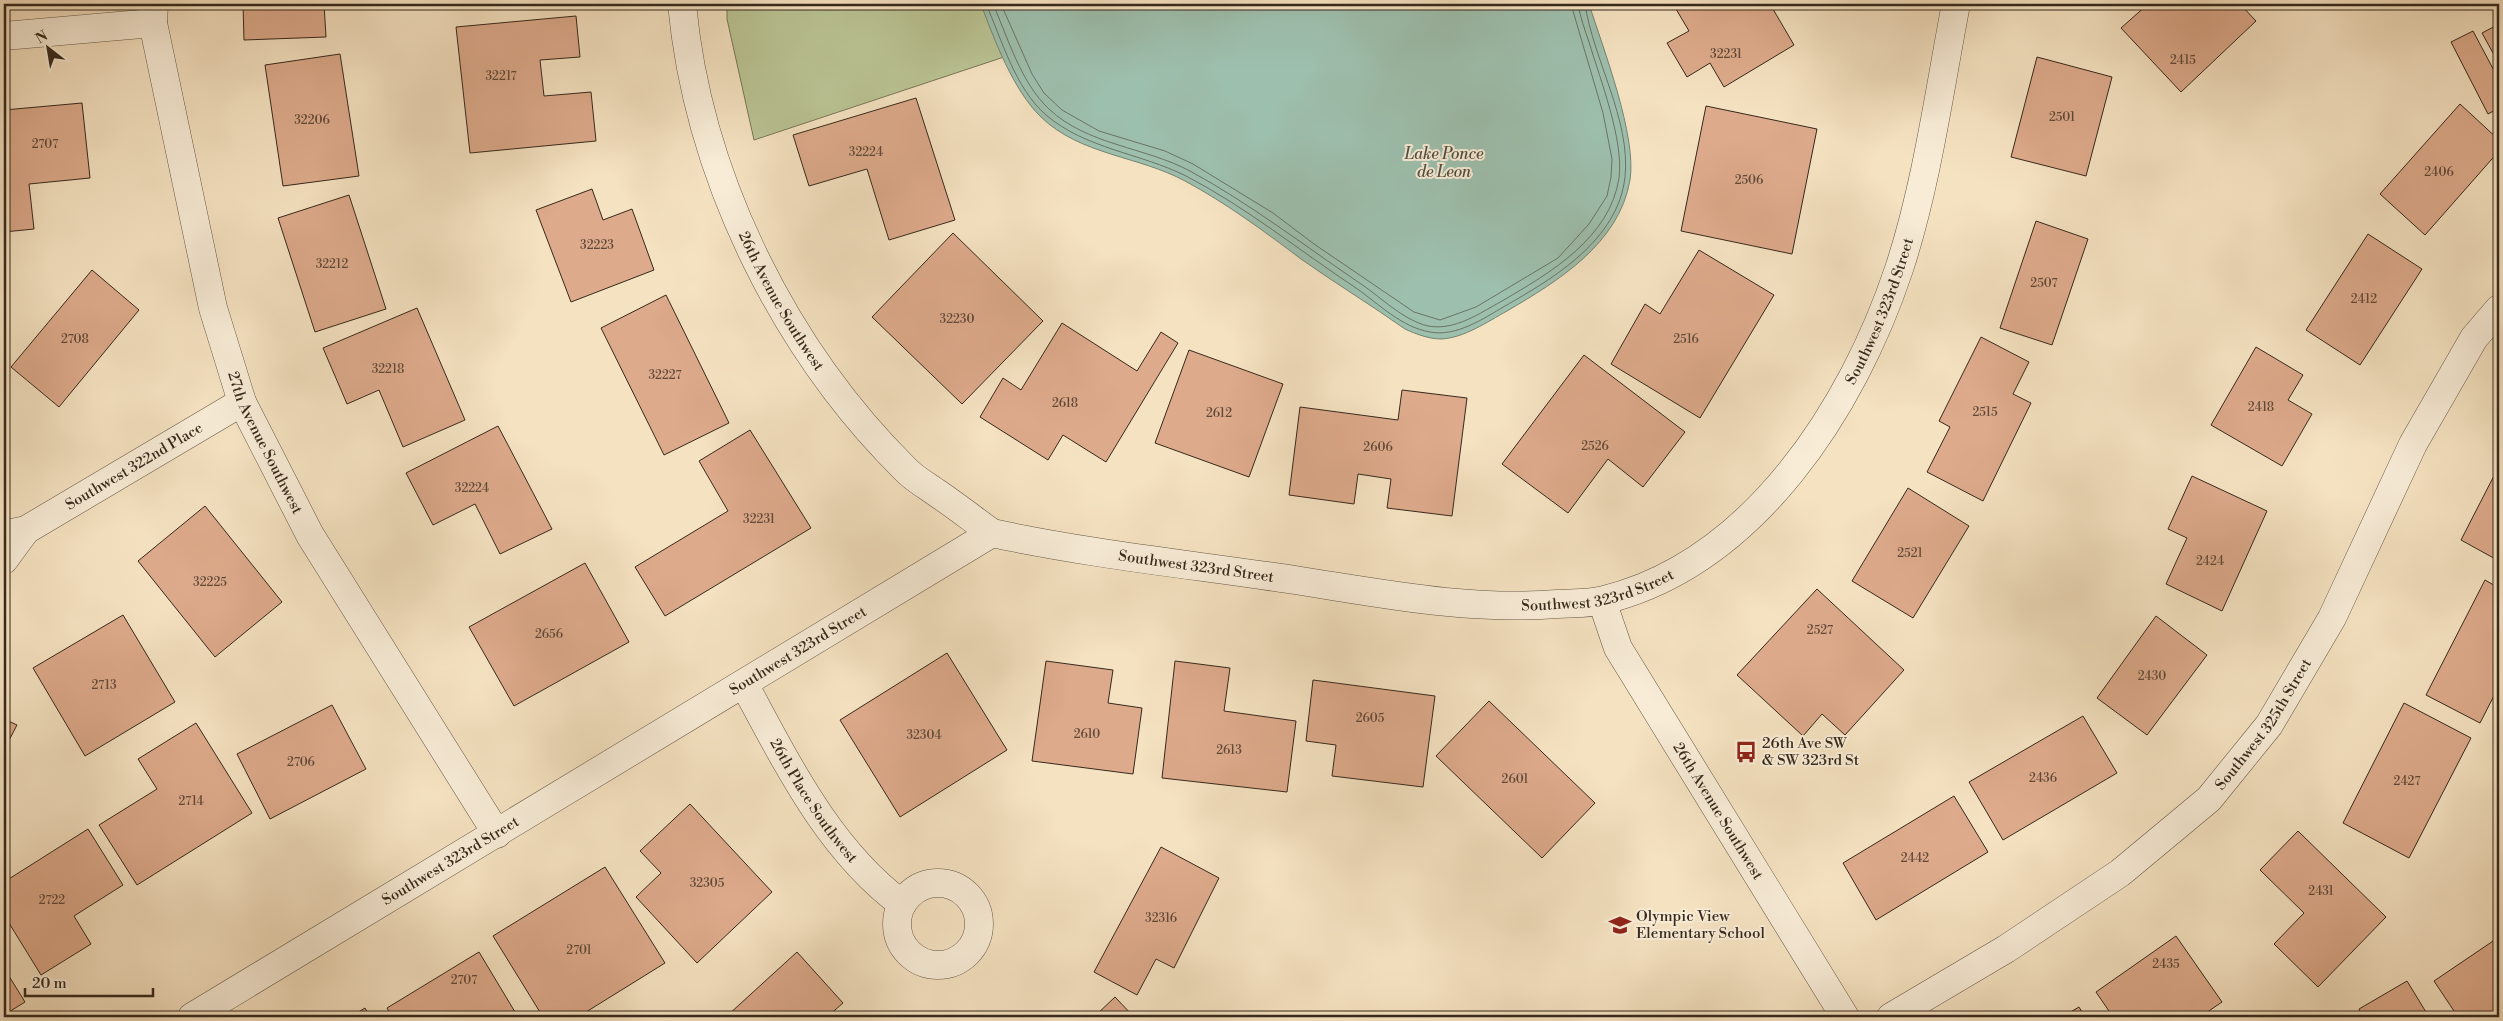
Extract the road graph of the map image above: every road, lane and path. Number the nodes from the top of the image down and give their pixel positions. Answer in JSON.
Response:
{"nodes":[{"id":1,"x":682,"y":4,"type":"edge"},
{"id":2,"x":1956,"y":4,"type":"edge"},
{"id":3,"x":154,"y":14,"type":"edge"},
{"id":4,"x":4,"y":36,"type":"edge"},
{"id":5,"x":2499,"y":309,"type":"edge"},
{"id":6,"x":242,"y":402,"type":"junction"},
{"id":7,"x":15,"y":533,"type":"edge"},
{"id":8,"x":992,"y":533,"type":"junction"},
{"id":9,"x":4,"y":560,"type":"edge"},
{"id":10,"x":1602,"y":601,"type":"junction"},
{"id":11,"x":744,"y":684,"type":"junction"},
{"id":12,"x":496,"y":834,"type":"junction"},
{"id":13,"x":902,"y":904,"type":"dead end"},
{"id":14,"x":192,"y":1017,"type":"edge"},
{"id":15,"x":1845,"y":1017,"type":"edge"},
{"id":16,"x":1891,"y":1017,"type":"edge"}],
"edges":[{"from":1,"to":8,"type":"street","name":"26th Avenue Southwest"},
{"from":2,"to":10,"type":"street","name":"Southwest 323rd Street"},
{"from":3,"to":4,"type":"street"},
{"from":3,"to":6,"type":"street","name":"27th Avenue Southwest"},
{"from":5,"to":16,"type":"street","name":"Southwest 325th Street"},
{"from":6,"to":7,"type":"street","name":"Southwest 322nd Place"},
{"from":6,"to":12,"type":"street","name":"27th Avenue Southwest"},
{"from":7,"to":9,"type":"street","name":"Southwest 322nd Place"},
{"from":8,"to":10,"type":"street","name":"Southwest 323rd Street"},
{"from":8,"to":11,"type":"street","name":"Southwest 323rd Street"},
{"from":10,"to":15,"type":"street","name":"26th Avenue Southwest"},
{"from":11,"to":12,"type":"street","name":"Southwest 323rd Street"},
{"from":11,"to":13,"type":"street","name":"26th Place Southwest"},
{"from":12,"to":14,"type":"street","name":"Southwest 323rd Street"}]}
